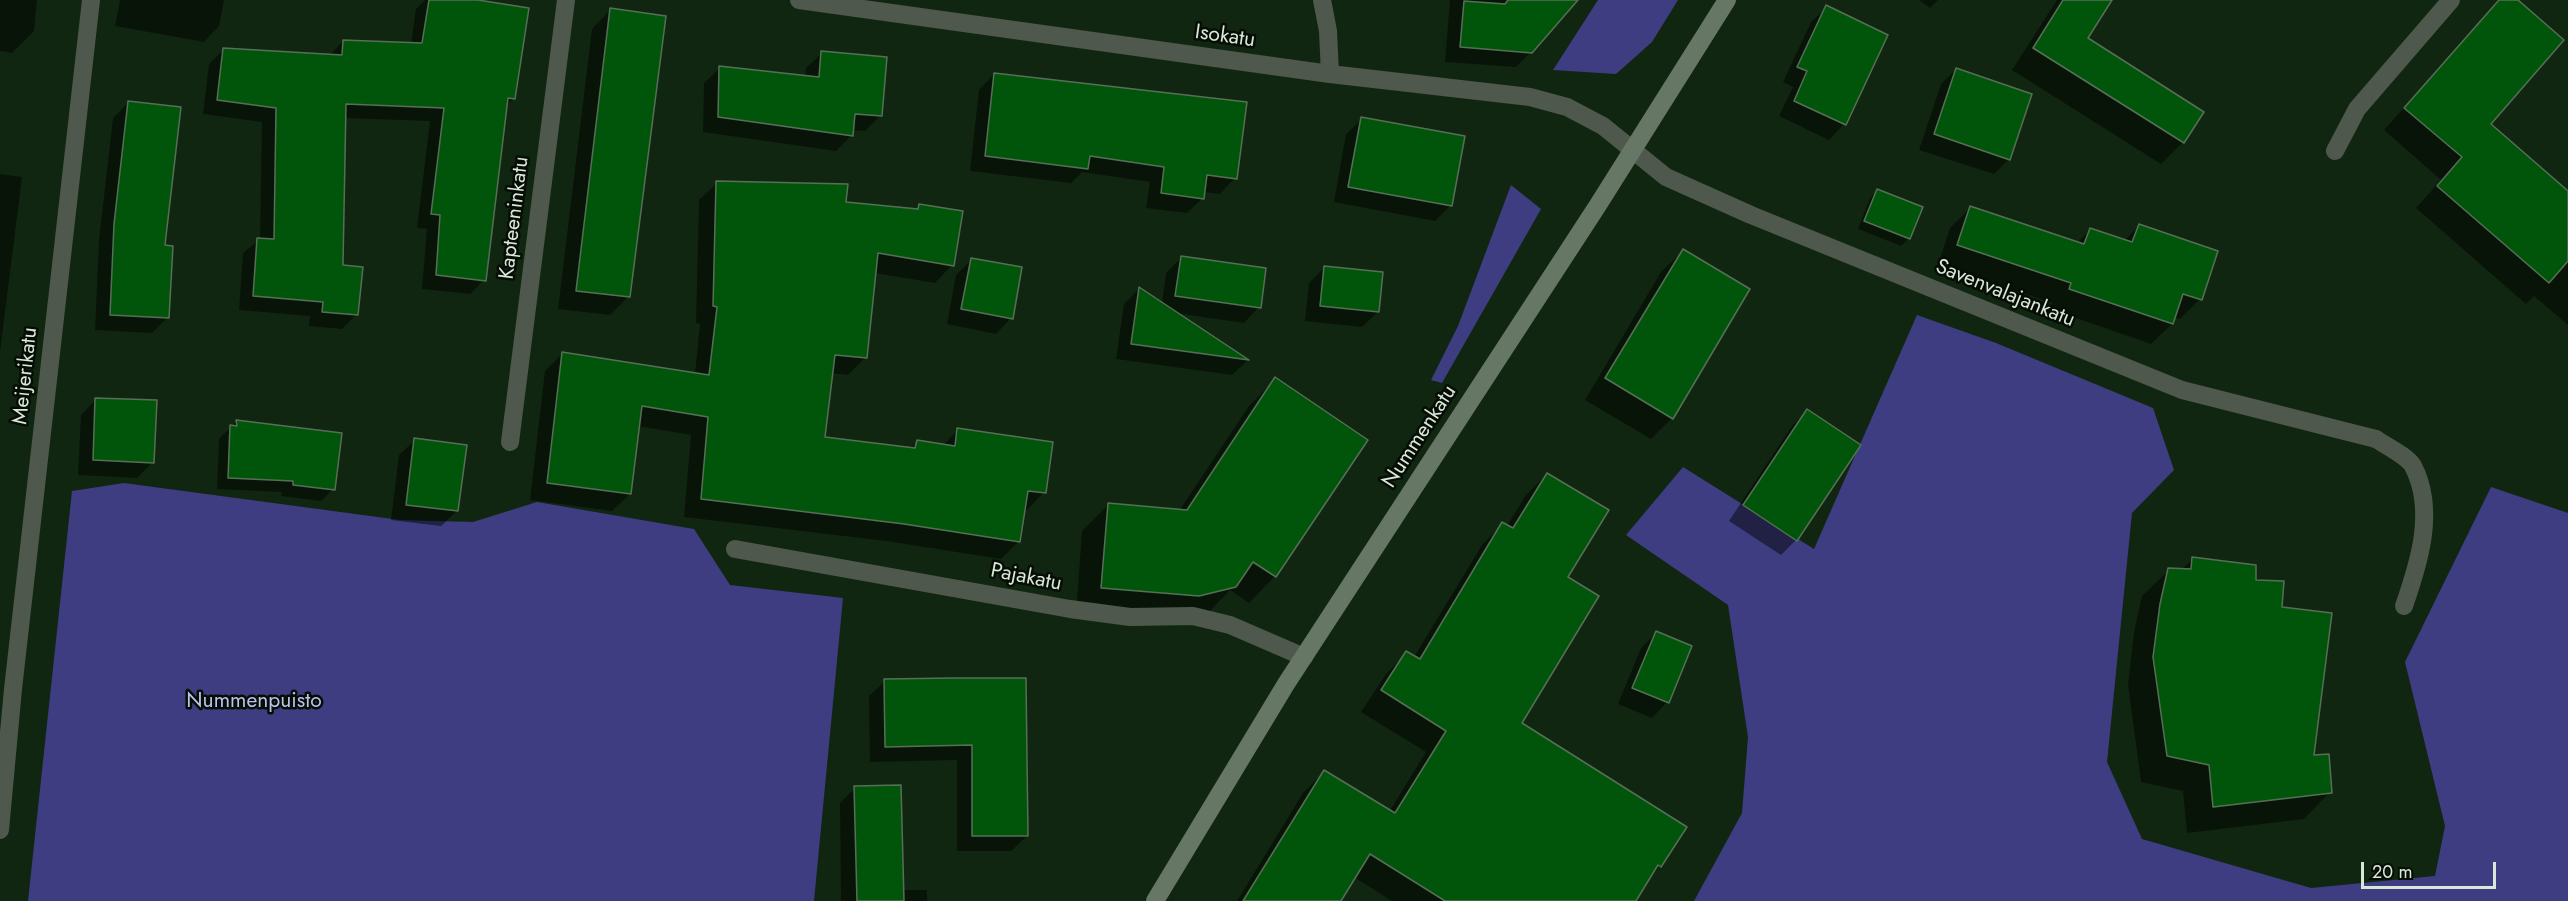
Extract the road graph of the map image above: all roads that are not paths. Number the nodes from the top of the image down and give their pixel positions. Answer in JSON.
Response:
{"nodes":[{"id":1,"x":91,"y":0,"type":"edge"},
{"id":2,"x":566,"y":0,"type":"edge"},
{"id":3,"x":799,"y":0,"type":"edge"},
{"id":4,"x":1322,"y":0,"type":"edge"},
{"id":5,"x":1727,"y":0,"type":"edge"},
{"id":6,"x":2451,"y":0,"type":"edge"},
{"id":7,"x":1330,"y":74,"type":"junction"},
{"id":8,"x":1633,"y":151,"type":"junction"},
{"id":9,"x":2335,"y":151,"type":"dead end"},
{"id":10,"x":510,"y":442,"type":"dead end"},
{"id":11,"x":735,"y":549,"type":"dead end"},
{"id":12,"x":2404,"y":606,"type":"dead end"},
{"id":13,"x":1304,"y":657,"type":"junction"},
{"id":14,"x":7,"y":688,"type":"edge"},
{"id":15,"x":0,"y":830,"type":"edge"},
{"id":16,"x":1155,"y":901,"type":"edge"}],
"edges":[{"from":1,"to":14,"type":"street","name":"Meijerikatu"},
{"from":2,"to":10,"type":"street","name":"Kapteeninkatu"},
{"from":3,"to":7,"type":"street","name":"Isokatu"},
{"from":4,"to":7,"type":"street"},
{"from":5,"to":8,"type":"main road","name":"Nummenkatu"},
{"from":6,"to":9,"type":"street"},
{"from":7,"to":8,"type":"street","name":"Isokatu"},
{"from":8,"to":12,"type":"street","name":"Savenvalajankatu"},
{"from":8,"to":13,"type":"main road","name":"Nummenkatu"},
{"from":11,"to":13,"type":"street","name":"Pajakatu"},
{"from":13,"to":16,"type":"main road","name":"Nummenkatu"},
{"from":14,"to":15,"type":"street","name":"Meijerikatu"}]}
